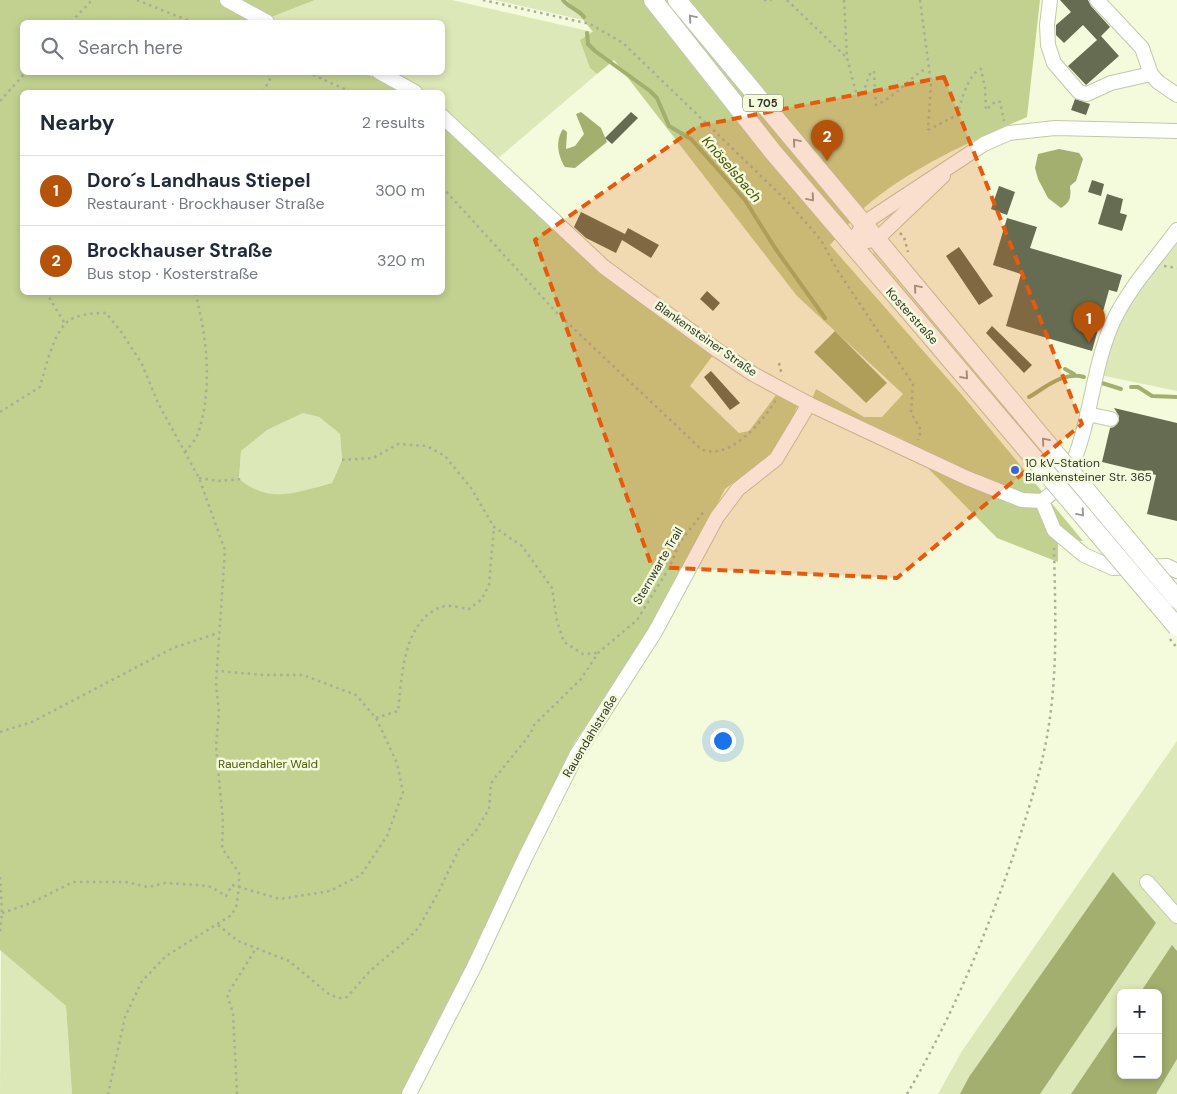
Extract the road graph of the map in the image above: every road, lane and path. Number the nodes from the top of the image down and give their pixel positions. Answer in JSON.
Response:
{"nodes":[{"id":1,"x":92,"y":0,"type":"edge"},
{"id":2,"x":137,"y":0,"type":"edge"},
{"id":3,"x":228,"y":0,"type":"edge"},
{"id":4,"x":483,"y":0,"type":"edge"},
{"id":5,"x":653,"y":0,"type":"edge"},
{"id":6,"x":677,"y":0,"type":"edge"},
{"id":7,"x":764,"y":0,"type":"edge"},
{"id":8,"x":772,"y":0,"type":"edge"},
{"id":9,"x":787,"y":0,"type":"edge"},
{"id":10,"x":844,"y":0,"type":"edge"},
{"id":11,"x":920,"y":0,"type":"edge"},
{"id":12,"x":1050,"y":0,"type":"edge"},
{"id":13,"x":1097,"y":0,"type":"edge"},
{"id":14,"x":73,"y":20,"type":"edge"},
{"id":15,"x":187,"y":20,"type":"edge"},
{"id":16,"x":263,"y":20,"type":"edge"},
{"id":17,"x":847,"y":58,"type":"junction"},
{"id":18,"x":927,"y":68,"type":"junction"},
{"id":19,"x":1151,"y":74,"type":"junction"},
{"id":20,"x":23,"y":75,"type":"edge"},
{"id":21,"x":272,"y":75,"type":"edge"},
{"id":22,"x":314,"y":75,"type":"edge"},
{"id":23,"x":384,"y":75,"type":"edge"},
{"id":24,"x":264,"y":90,"type":"edge"},
{"id":25,"x":347,"y":90,"type":"edge"},
{"id":26,"x":411,"y":90,"type":"edge"},
{"id":27,"x":1177,"y":95,"type":"edge"},
{"id":28,"x":0,"y":100,"type":"edge"},
{"id":29,"x":445,"y":119,"type":"edge"},
{"id":30,"x":1177,"y":131,"type":"edge"},
{"id":31,"x":1017,"y":132,"type":"junction"},
{"id":32,"x":967,"y":154,"type":"junction"},
{"id":33,"x":445,"y":190,"type":"edge"},
{"id":34,"x":864,"y":223,"type":"junction"},
{"id":35,"x":1177,"y":230,"type":"edge"},
{"id":36,"x":877,"y":239,"type":"junction"},
{"id":37,"x":851,"y":245,"type":"junction"},
{"id":38,"x":48,"y":295,"type":"edge"},
{"id":39,"x":197,"y":295,"type":"edge"},
{"id":40,"x":65,"y":324,"type":"junction"},
{"id":41,"x":782,"y":390,"type":"junction"},
{"id":42,"x":809,"y":404,"type":"junction"},
{"id":43,"x":0,"y":412,"type":"edge"},
{"id":44,"x":1087,"y":414,"type":"junction"},
{"id":45,"x":1112,"y":419,"type":"dead end"},
{"id":46,"x":920,"y":436,"type":"dead end"},
{"id":47,"x":185,"y":452,"type":"junction"},
{"id":48,"x":342,"y":460,"type":"dead end"},
{"id":49,"x":199,"y":478,"type":"junction"},
{"id":50,"x":242,"y":479,"type":"dead end"},
{"id":51,"x":1042,"y":501,"type":"junction"},
{"id":52,"x":706,"y":510,"type":"dead end"},
{"id":53,"x":494,"y":527,"type":"junction"},
{"id":54,"x":1054,"y":530,"type":"junction"},
{"id":55,"x":1177,"y":571,"type":"edge"},
{"id":56,"x":1177,"y":599,"type":"edge"},
{"id":57,"x":1177,"y":627,"type":"edge"},
{"id":58,"x":218,"y":633,"type":"junction"},
{"id":59,"x":598,"y":653,"type":"junction"},
{"id":60,"x":218,"y":671,"type":"junction"},
{"id":61,"x":376,"y":718,"type":"junction"},
{"id":62,"x":0,"y":732,"type":"edge"},
{"id":63,"x":0,"y":877,"type":"edge"},
{"id":64,"x":1146,"y":882,"type":"dead end"},
{"id":65,"x":240,"y":887,"type":"junction"},
{"id":66,"x":2,"y":913,"type":"junction"},
{"id":67,"x":1177,"y":916,"type":"edge"},
{"id":68,"x":218,"y":926,"type":"junction"},
{"id":69,"x":0,"y":932,"type":"edge"},
{"id":70,"x":255,"y":949,"type":"junction"},
{"id":71,"x":108,"y":1094,"type":"edge"},
{"id":72,"x":237,"y":1094,"type":"edge"},
{"id":73,"x":409,"y":1094,"type":"edge"},
{"id":74,"x":907,"y":1094,"type":"edge"}],
"edges":[{"from":1,"to":14,"type":"path"},
{"from":2,"to":15,"type":"path"},
{"from":3,"to":16,"type":"street"},
{"from":4,"to":46,"type":"path"},
{"from":5,"to":37,"type":"main road","name":"Kosterstraße","number":"L 705","one_way":true},
{"from":34,"to":6,"type":"main road","name":"Kosterstraße","number":"L 705","one_way":true},
{"from":7,"to":8,"type":"path"},
{"from":9,"to":17,"type":"path"},
{"from":10,"to":17,"type":"path"},
{"from":11,"to":18,"type":"path"},
{"from":12,"to":19,"type":"street"},
{"from":13,"to":19,"type":"street"},
{"from":17,"to":18,"type":"path"},
{"from":18,"to":31,"type":"path"},
{"from":19,"to":27,"type":"street"},
{"from":20,"to":28,"type":"path"},
{"from":21,"to":24,"type":"path"},
{"from":22,"to":25,"type":"path"},
{"from":23,"to":26,"type":"street"},
{"from":29,"to":41,"type":"street","name":"Blankensteiner Straße"},
{"from":30,"to":31,"type":"street"},
{"from":31,"to":32,"type":"street"},
{"from":32,"to":34,"type":"street"},
{"from":32,"to":36,"type":"street"},
{"from":33,"to":41,"type":"path"},
{"from":34,"to":36,"type":"main road","name":"Kosterstraße","number":"L 705"},
{"from":34,"to":37,"type":"street"},
{"from":35,"to":44,"type":"street"},
{"from":36,"to":37,"type":"street"},
{"from":56,"to":36,"type":"main road","name":"Kosterstraße","number":"L 705","one_way":true,"bridge":true},
{"from":37,"to":57,"type":"main road","name":"Kosterstraße","number":"L 705","one_way":true,"bridge":true},
{"from":38,"to":40,"type":"path"},
{"from":39,"to":47,"type":"path"},
{"from":40,"to":43,"type":"path"},
{"from":40,"to":47,"type":"path"},
{"from":41,"to":42,"type":"street","name":"Blankensteiner Straße"},
{"from":42,"to":51,"type":"street","name":"Blankensteiner Straße"},
{"from":42,"to":73,"type":"street","name":"Rauendahlstraße"},
{"from":44,"to":45,"type":"street"},
{"from":44,"to":51,"type":"street"},
{"from":47,"to":49,"type":"path"},
{"from":48,"to":53,"type":"path"},
{"from":49,"to":50,"type":"path"},
{"from":49,"to":58,"type":"path"},
{"from":51,"to":54,"type":"street"},
{"from":52,"to":59,"type":"path","name":"Sternwarte Trail"},
{"from":53,"to":59,"type":"path"},
{"from":53,"to":61,"type":"path"},
{"from":54,"to":55,"type":"street"},
{"from":54,"to":74,"type":"path"},
{"from":58,"to":60,"type":"path"},
{"from":58,"to":62,"type":"path"},
{"from":59,"to":70,"type":"path","name":"Sternwarte Trail"},
{"from":60,"to":61,"type":"path"},
{"from":60,"to":65,"type":"path"},
{"from":61,"to":65,"type":"path"},
{"from":63,"to":66,"type":"path"},
{"from":64,"to":67,"type":"street"},
{"from":65,"to":66,"type":"path"},
{"from":65,"to":68,"type":"path"},
{"from":66,"to":69,"type":"path"},
{"from":68,"to":70,"type":"path","name":"Sternwarte Trail"},
{"from":68,"to":71,"type":"path"},
{"from":70,"to":72,"type":"path"}]}
